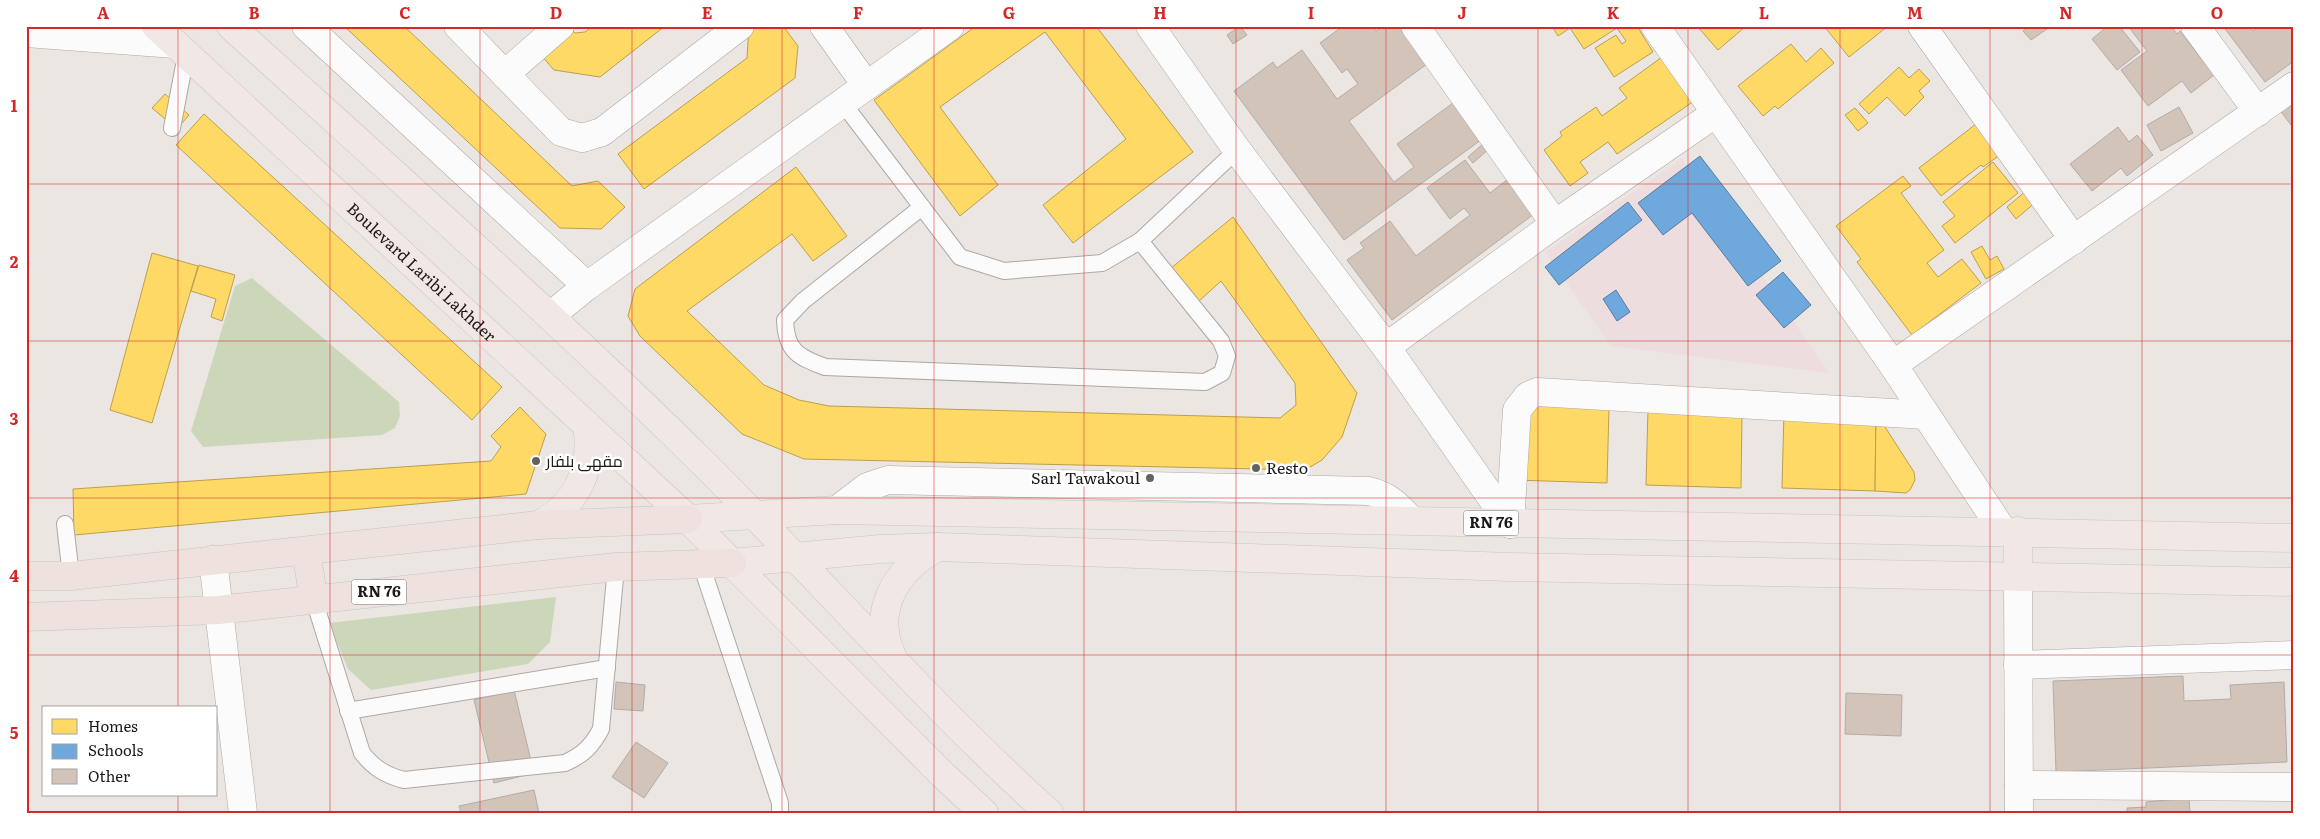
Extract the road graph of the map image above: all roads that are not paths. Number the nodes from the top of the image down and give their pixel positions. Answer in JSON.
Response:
{"nodes":[{"id":1,"x":231,"y":26,"type":"edge"},
{"id":2,"x":306,"y":26,"type":"edge"},
{"id":3,"x":458,"y":26,"type":"edge"},
{"id":4,"x":560,"y":26,"type":"edge"},
{"id":5,"x":740,"y":26,"type":"edge"},
{"id":6,"x":824,"y":26,"type":"edge"},
{"id":7,"x":950,"y":26,"type":"edge"},
{"id":8,"x":1150,"y":26,"type":"edge"},
{"id":9,"x":1415,"y":26,"type":"edge"},
{"id":10,"x":1655,"y":26,"type":"edge"},
{"id":11,"x":1922,"y":26,"type":"edge"},
{"id":12,"x":2195,"y":26,"type":"edge"},
{"id":13,"x":26,"y":33,"type":"edge"},
{"id":14,"x":172,"y":42,"type":"edge"},
{"id":15,"x":505,"y":74,"type":"junction"},
{"id":16,"x":866,"y":85,"type":"junction"},
{"id":17,"x":2294,"y":86,"type":"edge"},
{"id":18,"x":842,"y":102,"type":"junction"},
{"id":19,"x":2258,"y":112,"type":"junction"},
{"id":20,"x":1716,"y":113,"type":"junction"},
{"id":21,"x":172,"y":128,"type":"dead end"},
{"id":22,"x":1237,"y":150,"type":"junction"},
{"id":23,"x":922,"y":207,"type":"junction"},
{"id":24,"x":1555,"y":224,"type":"junction"},
{"id":25,"x":2074,"y":240,"type":"junction"},
{"id":26,"x":1140,"y":241,"type":"junction"},
{"id":27,"x":587,"y":286,"type":"junction"},
{"id":28,"x":550,"y":316,"type":"junction"},
{"id":29,"x":1386,"y":347,"type":"junction"},
{"id":30,"x":1893,"y":364,"type":"junction"},
{"id":31,"x":1926,"y":414,"type":"junction"},
{"id":32,"x":587,"y":425,"type":"junction"},
{"id":33,"x":755,"y":514,"type":"junction"},
{"id":34,"x":688,"y":519,"type":"junction"},
{"id":35,"x":65,"y":524,"type":"dead end"},
{"id":36,"x":538,"y":524,"type":"junction"},
{"id":37,"x":1510,"y":524,"type":"junction"},
{"id":38,"x":2011,"y":531,"type":"junction"},
{"id":39,"x":2294,"y":538,"type":"edge"},
{"id":40,"x":938,"y":547,"type":"junction"},
{"id":41,"x":306,"y":551,"type":"junction"},
{"id":42,"x":796,"y":557,"type":"junction"},
{"id":43,"x":213,"y":560,"type":"junction"},
{"id":44,"x":732,"y":563,"type":"junction"},
{"id":45,"x":701,"y":564,"type":"junction"},
{"id":46,"x":616,"y":567,"type":"junction"},
{"id":47,"x":1510,"y":567,"type":"junction"},
{"id":48,"x":26,"y":576,"type":"edge"},
{"id":49,"x":71,"y":576,"type":"junction"},
{"id":50,"x":2018,"y":577,"type":"junction"},
{"id":51,"x":2294,"y":582,"type":"edge"},
{"id":52,"x":314,"y":600,"type":"junction"},
{"id":53,"x":218,"y":610,"type":"junction"},
{"id":54,"x":26,"y":617,"type":"edge"},
{"id":55,"x":2294,"y":655,"type":"edge"},
{"id":56,"x":893,"y":658,"type":"junction"},
{"id":57,"x":2018,"y":665,"type":"junction"},
{"id":58,"x":607,"y":668,"type":"junction"},
{"id":59,"x":348,"y":711,"type":"junction"},
{"id":60,"x":2019,"y":785,"type":"junction"},
{"id":61,"x":2294,"y":787,"type":"edge"},
{"id":62,"x":243,"y":813,"type":"edge"},
{"id":63,"x":780,"y":813,"type":"edge"},
{"id":64,"x":984,"y":813,"type":"edge"},
{"id":65,"x":1049,"y":813,"type":"edge"},
{"id":66,"x":2019,"y":813,"type":"edge"}],
"edges":[{"from":1,"to":28,"type":"main road"},
{"from":2,"to":27,"type":"street"},
{"from":3,"to":15,"type":"street"},
{"from":4,"to":15,"type":"street"},
{"from":5,"to":15,"type":"street"},
{"from":6,"to":16,"type":"street"},
{"from":7,"to":16,"type":"street"},
{"from":8,"to":22,"type":"street"},
{"from":9,"to":24,"type":"street"},
{"from":10,"to":20,"type":"street"},
{"from":11,"to":25,"type":"street"},
{"from":12,"to":19,"type":"street"},
{"from":13,"to":14,"type":"street"},
{"from":14,"to":21,"type":"lane"},
{"from":14,"to":32,"type":"main road","name":"Boulevard Laribi Lakhder"},
{"from":16,"to":18,"type":"street"},
{"from":17,"to":19,"type":"street"},
{"from":18,"to":23,"type":"lane"},
{"from":18,"to":27,"type":"street"},
{"from":19,"to":25,"type":"street"},
{"from":20,"to":24,"type":"street"},
{"from":20,"to":30,"type":"street"},
{"from":22,"to":26,"type":"lane"},
{"from":22,"to":29,"type":"street"},
{"from":23,"to":26,"type":"lane"},
{"from":23,"to":26,"type":"lane"},
{"from":24,"to":29,"type":"street"},
{"from":25,"to":30,"type":"street"},
{"from":27,"to":28,"type":"street"},
{"from":28,"to":33,"type":"main road"},
{"from":29,"to":37,"type":"street"},
{"from":30,"to":31,"type":"street"},
{"from":31,"to":37,"type":"street"},
{"from":31,"to":38,"type":"street"},
{"from":32,"to":34,"type":"main road","name":"Boulevard Laribi Lakhder"},
{"from":32,"to":36,"type":"main road"},
{"from":33,"to":34,"type":"main road","number":"RN 76"},
{"from":33,"to":37,"type":"main road","number":"RN 76"},
{"from":33,"to":42,"type":"main road"},
{"from":34,"to":36,"type":"highway","number":"RN 76"},
{"from":34,"to":44,"type":"main road","name":"Boulevard Laribi Lakhder"},
{"from":35,"to":49,"type":"lane"},
{"from":36,"to":41,"type":"highway","number":"RN 76"},
{"from":37,"to":38,"type":"main road","number":"RN 76"},
{"from":37,"to":47,"type":"main road"},
{"from":38,"to":39,"type":"main road","number":"RN 76"},
{"from":38,"to":50,"type":"main road"},
{"from":40,"to":42,"type":"main road","number":"RN 76"},
{"from":40,"to":47,"type":"main road","number":"RN 76"},
{"from":40,"to":56,"type":"main road"},
{"from":41,"to":43,"type":"highway","number":"RN 76"},
{"from":41,"to":52,"type":"highway"},
{"from":42,"to":44,"type":"main road","number":"RN 76"},
{"from":42,"to":56,"type":"main road"},
{"from":43,"to":49,"type":"highway","number":"RN 76"},
{"from":43,"to":53,"type":"street"},
{"from":44,"to":45,"type":"highway","number":"RN 76"},
{"from":44,"to":64,"type":"main road","name":"Boulevard Laribi Lakhder"},
{"from":45,"to":46,"type":"highway","number":"RN 76"},
{"from":45,"to":63,"type":"lane"},
{"from":46,"to":52,"type":"highway","number":"RN 76"},
{"from":46,"to":58,"type":"lane"},
{"from":47,"to":50,"type":"main road","number":"RN 76"},
{"from":48,"to":49,"type":"highway","number":"RN 76"},
{"from":50,"to":51,"type":"main road","number":"RN 76"},
{"from":50,"to":57,"type":"street"},
{"from":52,"to":53,"type":"highway","number":"RN 76"},
{"from":52,"to":59,"type":"lane"},
{"from":53,"to":54,"type":"highway","number":"RN 76"},
{"from":53,"to":62,"type":"street"},
{"from":55,"to":57,"type":"street"},
{"from":56,"to":65,"type":"main road"},
{"from":57,"to":60,"type":"street"},
{"from":58,"to":59,"type":"lane"},
{"from":58,"to":59,"type":"lane"},
{"from":60,"to":61,"type":"street"},
{"from":60,"to":66,"type":"street"}]}
